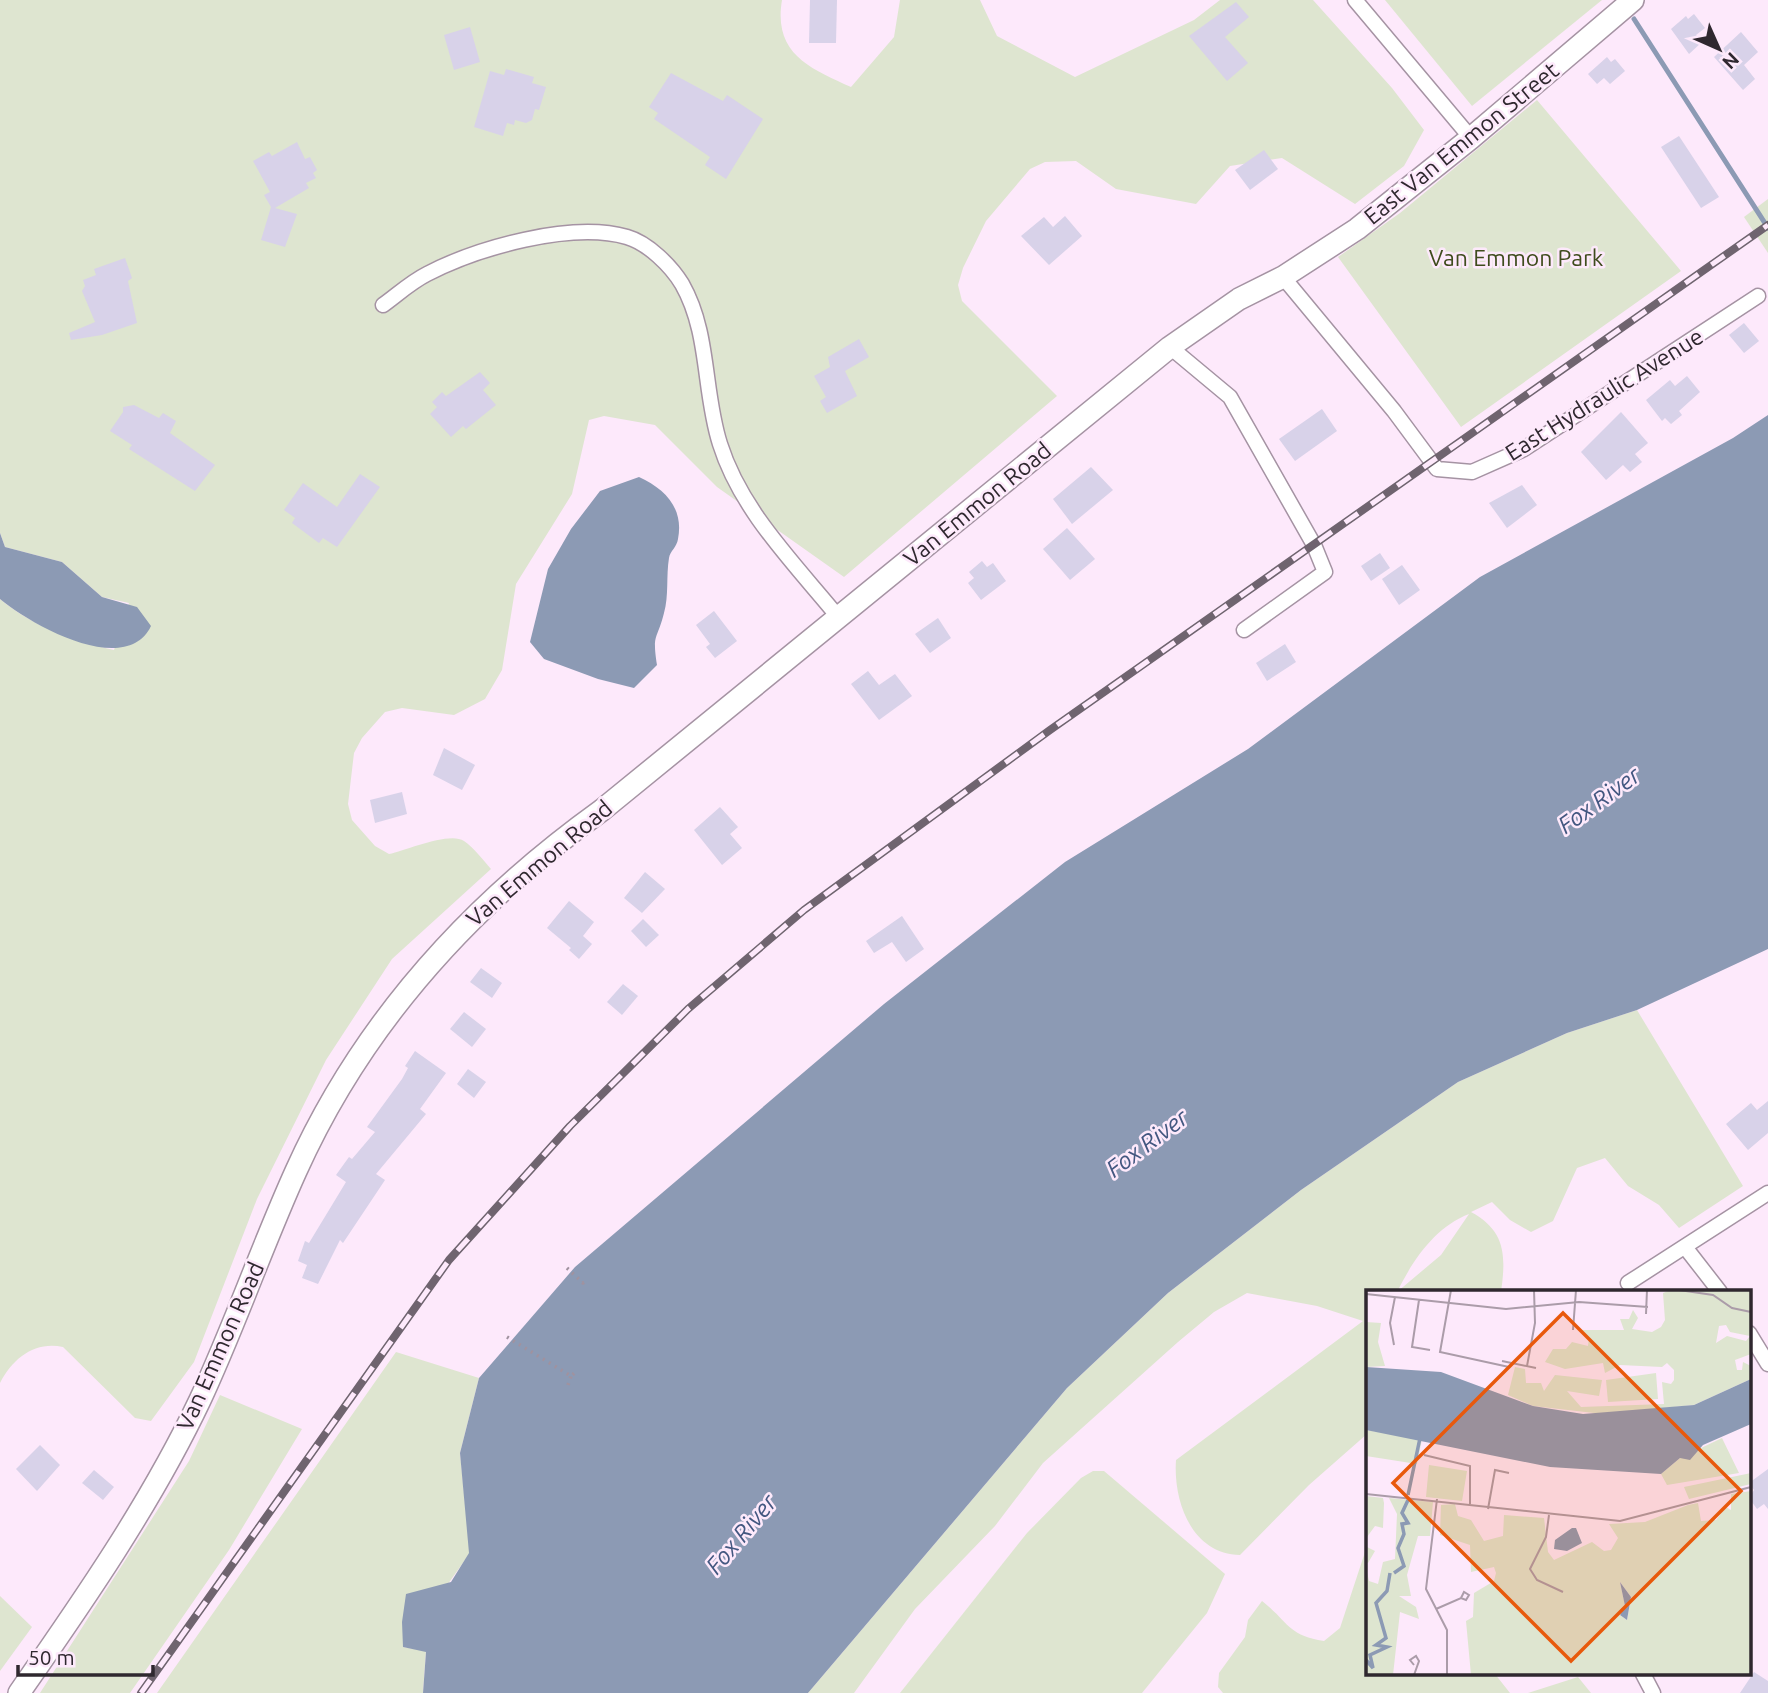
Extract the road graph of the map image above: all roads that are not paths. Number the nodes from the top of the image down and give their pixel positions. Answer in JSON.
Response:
{"nodes":[{"id":1,"x":1355,"y":0,"type":"edge"},
{"id":2,"x":1633,"y":0,"type":"edge"},
{"id":3,"x":1471,"y":138,"type":"junction"},
{"id":4,"x":1283,"y":278,"type":"junction"},
{"id":5,"x":1758,"y":296,"type":"dead end"},
{"id":6,"x":383,"y":305,"type":"dead end"},
{"id":7,"x":1170,"y":347,"type":"junction"},
{"id":8,"x":839,"y":618,"type":"junction"},
{"id":9,"x":1244,"y":631,"type":"dead end"},
{"id":10,"x":1768,"y":1193,"type":"edge"},
{"id":11,"x":1685,"y":1247,"type":"junction"},
{"id":12,"x":1628,"y":1283,"type":"dead end"},
{"id":13,"x":1718,"y":1290,"type":"edge"},
{"id":14,"x":1750,"y":1335,"type":"edge"},
{"id":15,"x":1768,"y":1364,"type":"edge"},
{"id":16,"x":1644,"y":1676,"type":"edge"},
{"id":17,"x":19,"y":1693,"type":"edge"},
{"id":18,"x":1653,"y":1693,"type":"edge"}],
"edges":[{"from":1,"to":3,"type":"street"},
{"from":2,"to":3,"type":"street","name":"East Van Emmon Street"},
{"from":3,"to":4,"type":"street","name":"East Van Emmon Street"},
{"from":4,"to":5,"type":"street","name":"East Hydraulic Avenue"},
{"from":4,"to":7,"type":"street","name":"Van Emmon Road"},
{"from":6,"to":8,"type":"street"},
{"from":7,"to":8,"type":"street","name":"Van Emmon Road"},
{"from":7,"to":9,"type":"street"},
{"from":8,"to":17,"type":"street","name":"Van Emmon Road"},
{"from":10,"to":11,"type":"street"},
{"from":11,"to":12,"type":"street"},
{"from":11,"to":13,"type":"street"},
{"from":14,"to":15,"type":"street"},
{"from":16,"to":18,"type":"street"}]}
